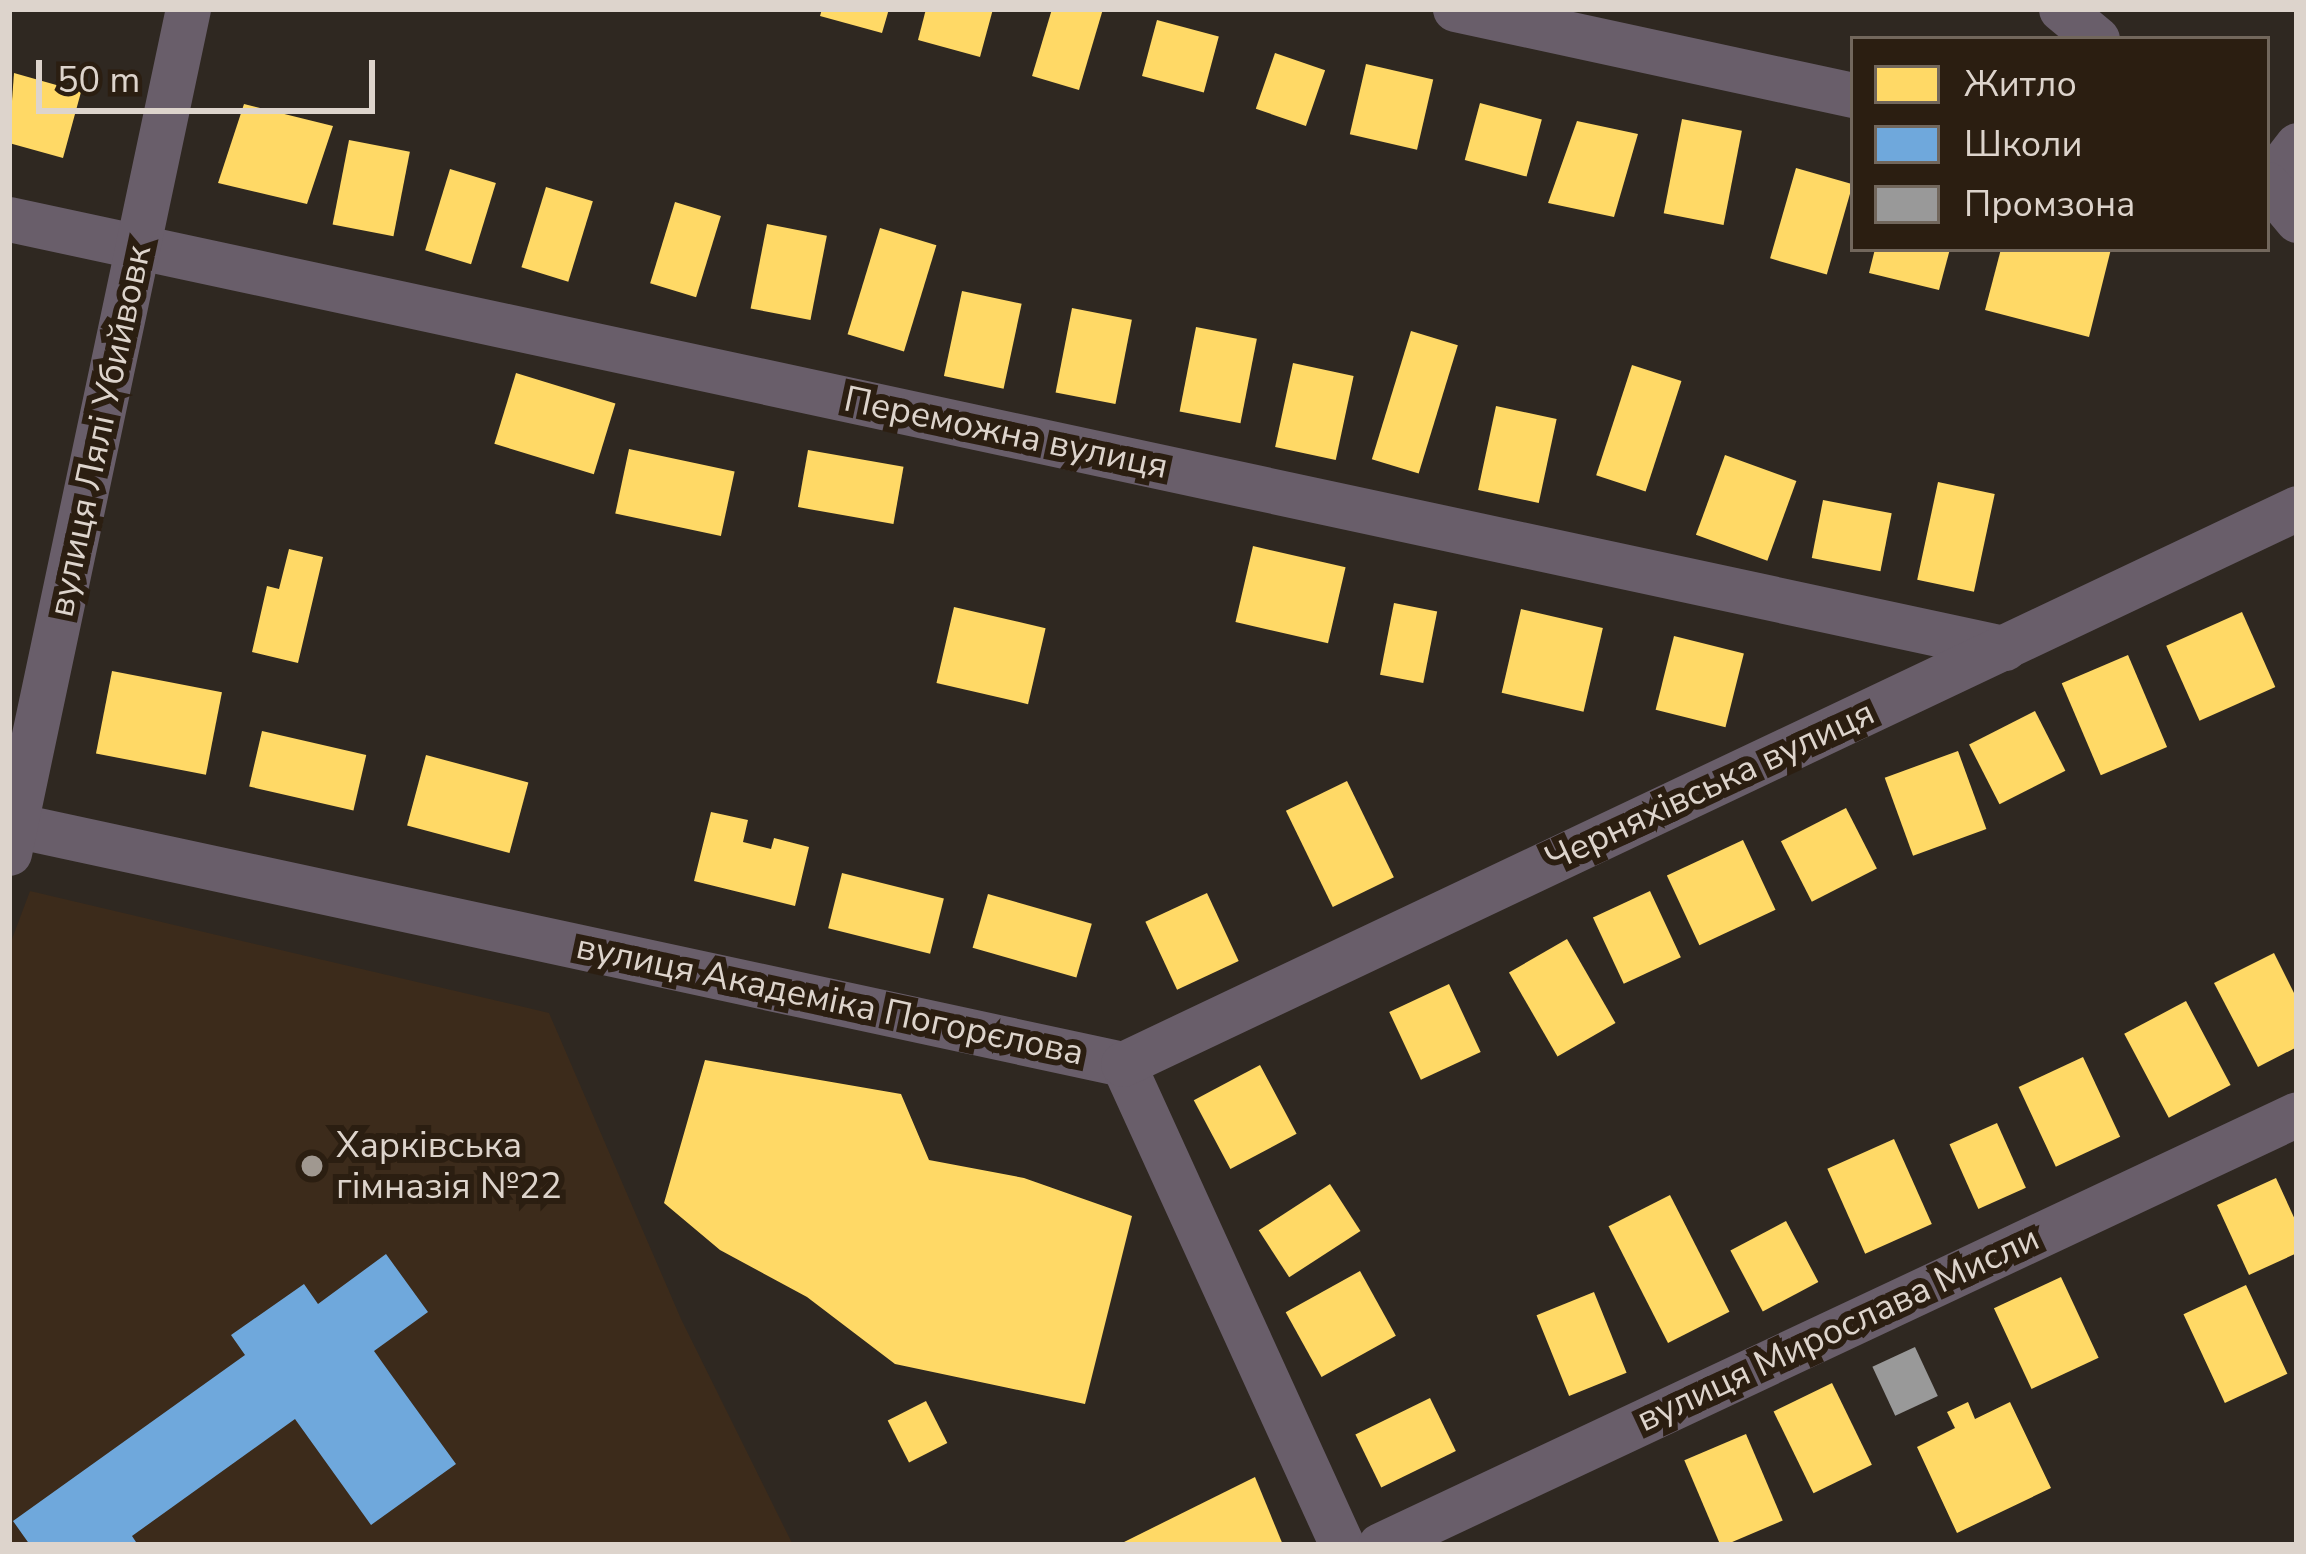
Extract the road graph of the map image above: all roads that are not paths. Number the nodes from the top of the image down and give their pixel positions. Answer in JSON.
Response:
{"nodes":[{"id":1,"x":188,"y":9,"type":"edge"},
{"id":2,"x":1455,"y":9,"type":"edge"},
{"id":3,"x":2061,"y":9,"type":"edge"},
{"id":4,"x":2093,"y":36,"type":"edge"},
{"id":5,"x":1850,"y":94,"type":"edge"},
{"id":6,"x":2297,"y":146,"type":"edge"},
{"id":7,"x":2270,"y":180,"type":"edge"},
{"id":8,"x":2270,"y":188,"type":"edge"},
{"id":9,"x":9,"y":219,"type":"edge"},
{"id":10,"x":2297,"y":220,"type":"edge"},
{"id":11,"x":138,"y":247,"type":"junction"},
{"id":12,"x":2297,"y":508,"type":"edge"},
{"id":13,"x":2004,"y":648,"type":"junction"},
{"id":14,"x":25,"y":707,"type":"edge"},
{"id":15,"x":14,"y":839,"type":"edge"},
{"id":16,"x":1123,"y":1064,"type":"junction"},
{"id":17,"x":2297,"y":1114,"type":"edge"},
{"id":18,"x":1342,"y":1545,"type":"edge"},
{"id":19,"x":1380,"y":1545,"type":"edge"}],
"edges":[{"from":1,"to":11,"type":"street","name":"вулиця Лялі Убийвовк"},
{"from":2,"to":5,"type":"street"},
{"from":3,"to":4,"type":"street"},
{"from":6,"to":7,"type":"street"},
{"from":8,"to":10,"type":"street"},
{"from":9,"to":11,"type":"street","name":"Переможна вулиця"},
{"from":11,"to":13,"type":"street","name":"Переможна вулиця"},
{"from":11,"to":14,"type":"street","name":"вулиця Лялі Убийвовк"},
{"from":12,"to":13,"type":"street","name":"Черняхівська вулиця"},
{"from":13,"to":16,"type":"street","name":"Черняхівська вулиця"},
{"from":14,"to":15,"type":"street","name":"вулиця Лялі Убийвовк"},
{"from":15,"to":16,"type":"street","name":"вулиця Академіка Погорєлова"},
{"from":16,"to":18,"type":"street","name":"вулиця Академіка Погорєлова"},
{"from":17,"to":19,"type":"street","name":"вулиця Мирослава Мисли"}]}
